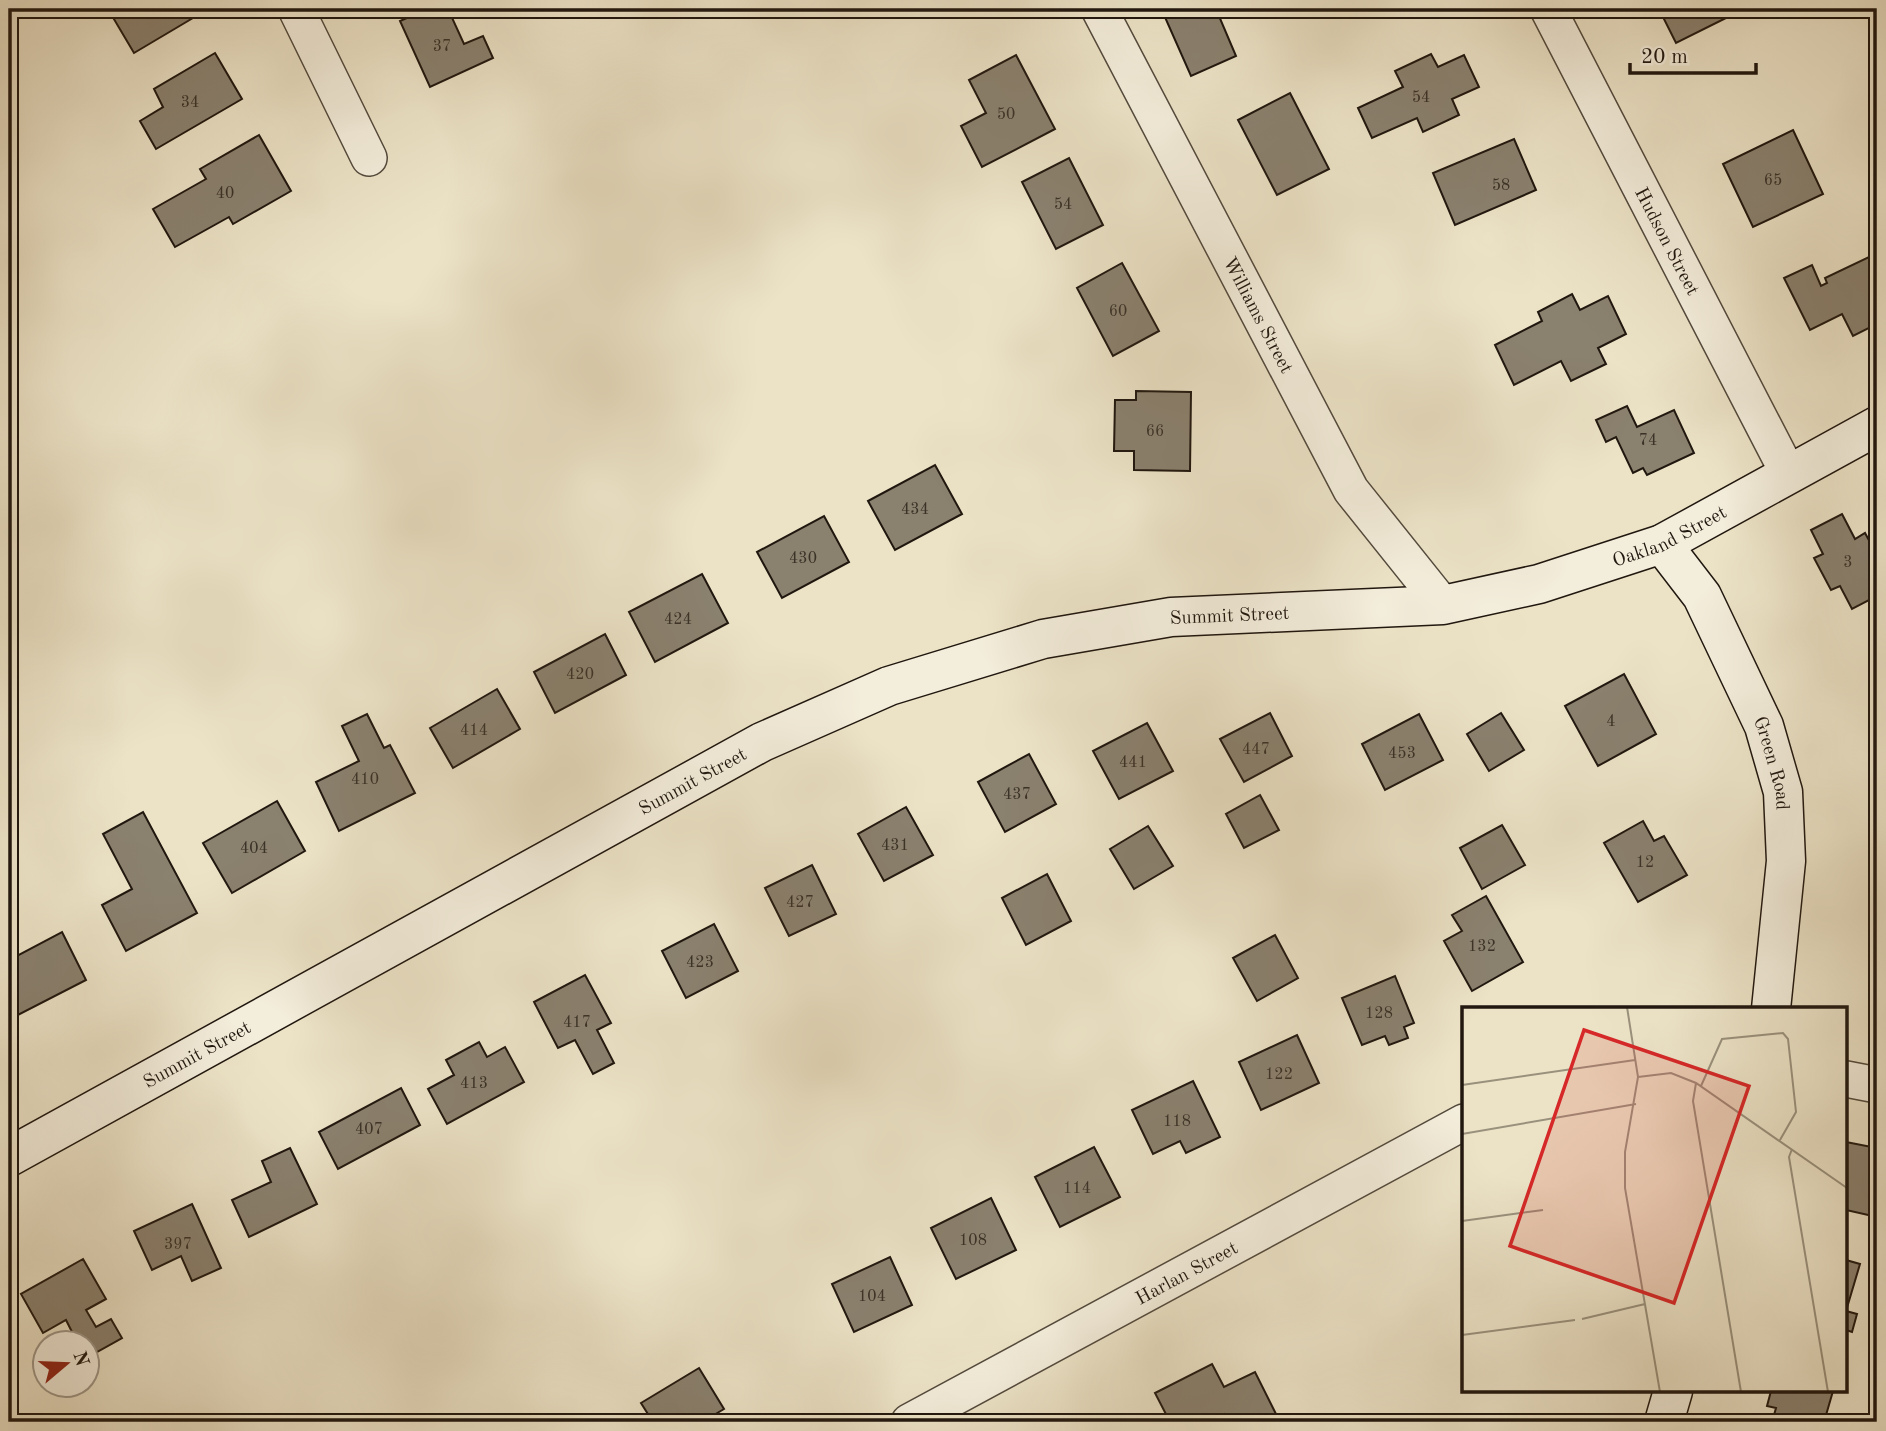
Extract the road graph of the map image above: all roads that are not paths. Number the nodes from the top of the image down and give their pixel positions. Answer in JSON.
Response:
{"nodes":[{"id":1,"x":296,"y":9,"type":"edge"},
{"id":2,"x":1099,"y":9,"type":"edge"},
{"id":3,"x":1548,"y":9,"type":"edge"},
{"id":4,"x":369,"y":158,"type":"dead end"},
{"id":5,"x":1877,"y":426,"type":"edge"},
{"id":6,"x":1788,"y":473,"type":"junction"},
{"id":7,"x":1662,"y":544,"type":"junction"},
{"id":8,"x":1443,"y":605,"type":"junction"},
{"id":9,"x":1766,"y":1007,"type":"edge"},
{"id":10,"x":1848,"y":1079,"type":"edge"},
{"id":11,"x":1877,"y":1085,"type":"edge"},
{"id":12,"x":1462,"y":1123,"type":"edge"},
{"id":13,"x":9,"y":1157,"type":"edge"},
{"id":14,"x":1672,"y":1392,"type":"edge"},
{"id":15,"x":909,"y":1422,"type":"edge"},
{"id":16,"x":1664,"y":1422,"type":"edge"}],
"edges":[{"from":1,"to":4,"type":"street"},
{"from":2,"to":8,"type":"street","name":"Williams Street"},
{"from":3,"to":6,"type":"street","name":"Hudson Street"},
{"from":5,"to":6,"type":"street","name":"Oakland Street"},
{"from":6,"to":7,"type":"street","name":"Oakland Street"},
{"from":7,"to":8,"type":"street","name":"Oakland Street"},
{"from":7,"to":9,"type":"street","name":"Green Road"},
{"from":8,"to":13,"type":"street","name":"Summit Street"},
{"from":10,"to":11,"type":"street"},
{"from":12,"to":15,"type":"street","name":"Harlan Street"},
{"from":14,"to":16,"type":"street"}]}
